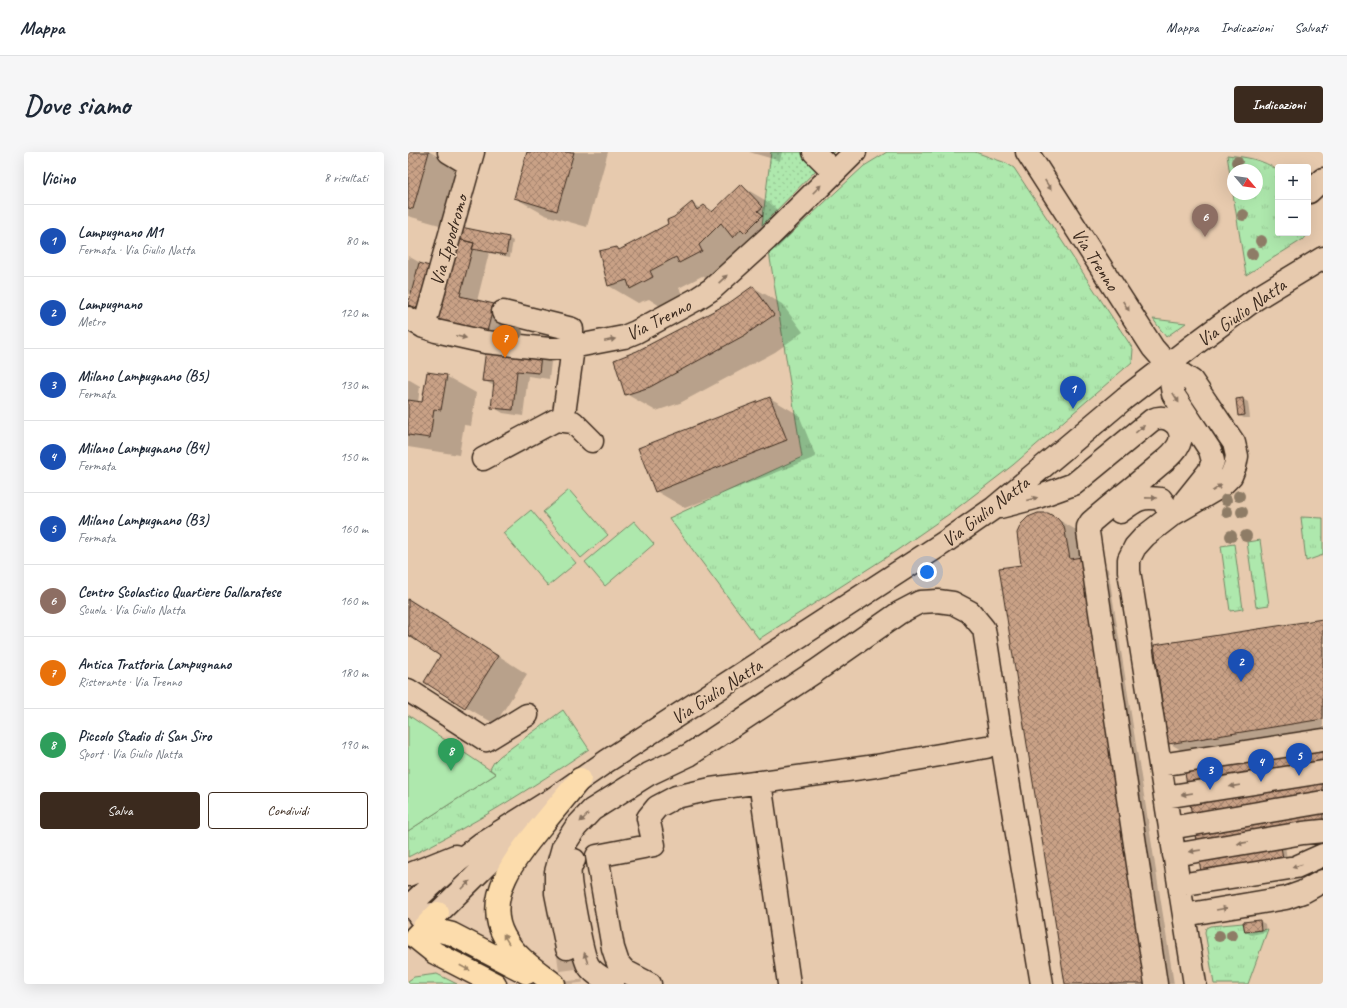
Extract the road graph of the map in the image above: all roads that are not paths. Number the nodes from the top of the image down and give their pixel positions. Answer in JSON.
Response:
{"nodes":[{"id":1,"x":814,"y":152,"type":"edge"},
{"id":2,"x":855,"y":152,"type":"edge"},
{"id":3,"x":1026,"y":152,"type":"edge"},
{"id":4,"x":462,"y":155,"type":"edge"},
{"id":5,"x":834,"y":172,"type":"junction"},
{"id":6,"x":1323,"y":258,"type":"edge"},
{"id":7,"x":503,"y":312,"type":"dead end"},
{"id":8,"x":416,"y":323,"type":"edge"},
{"id":9,"x":572,"y":347,"type":"junction"},
{"id":10,"x":1168,"y":365,"type":"junction"},
{"id":11,"x":564,"y":421,"type":"junction"},
{"id":12,"x":1195,"y":426,"type":"junction"},
{"id":13,"x":592,"y":441,"type":"dead end"},
{"id":14,"x":483,"y":459,"type":"dead end"},
{"id":15,"x":1134,"y":487,"type":"junction"},
{"id":16,"x":994,"y":508,"type":"junction"},
{"id":17,"x":1172,"y":515,"type":"junction"},
{"id":18,"x":1093,"y":562,"type":"junction"},
{"id":19,"x":408,"y":690,"type":"edge"},
{"id":20,"x":527,"y":715,"type":"dead end"},
{"id":21,"x":1323,"y":740,"type":"edge"},
{"id":22,"x":986,"y":747,"type":"dead end"},
{"id":23,"x":689,"y":755,"type":"junction"},
{"id":24,"x":1160,"y":765,"type":"junction"},
{"id":25,"x":1323,"y":772,"type":"edge"},
{"id":26,"x":580,"y":779,"type":"junction"},
{"id":27,"x":760,"y":782,"type":"junction"},
{"id":28,"x":1165,"y":797,"type":"junction"},
{"id":29,"x":554,"y":798,"type":"junction"},
{"id":30,"x":1323,"y":802,"type":"edge"},
{"id":31,"x":1170,"y":828,"type":"junction"},
{"id":32,"x":1323,"y":831,"type":"edge"},
{"id":33,"x":482,"y":843,"type":"junction"},
{"id":34,"x":1174,"y":855,"type":"junction"},
{"id":35,"x":1323,"y":855,"type":"edge"},
{"id":36,"x":408,"y":875,"type":"edge"},
{"id":37,"x":1323,"y":881,"type":"edge"},
{"id":38,"x":1179,"y":885,"type":"junction"},
{"id":39,"x":408,"y":907,"type":"edge"},
{"id":40,"x":1184,"y":915,"type":"junction"},
{"id":41,"x":416,"y":927,"type":"edge"},
{"id":42,"x":567,"y":948,"type":"tunnel mouth"},
{"id":43,"x":495,"y":984,"type":"edge"},
{"id":44,"x":548,"y":984,"type":"edge"},
{"id":45,"x":554,"y":984,"type":"edge"},
{"id":46,"x":613,"y":984,"type":"edge"},
{"id":47,"x":650,"y":984,"type":"edge"},
{"id":48,"x":789,"y":984,"type":"edge"},
{"id":49,"x":1042,"y":984,"type":"edge"},
{"id":50,"x":1156,"y":984,"type":"edge"},
{"id":51,"x":1195,"y":984,"type":"edge"}],
"edges":[{"from":1,"to":5,"type":"street"},
{"from":2,"to":5,"type":"street","name":"Via Trenno"},
{"from":3,"to":10,"type":"street","name":"Via Trenno","one_way":true},
{"from":4,"to":8,"type":"street","name":"Via Ippodromo"},
{"from":9,"to":5,"type":"street","name":"Via Trenno","one_way":true},
{"from":6,"to":10,"type":"street","name":"Via Giulio Natta"},
{"from":7,"to":9,"type":"street"},
{"from":8,"to":9,"type":"street","name":"Via Trenno","one_way":true},
{"from":9,"to":11,"type":"street"},
{"from":10,"to":12,"type":"street","one_way":true},
{"from":10,"to":16,"type":"street","name":"Via Giulio Natta"},
{"from":17,"to":10,"type":"street","name":"Via Trenno","one_way":true},
{"from":11,"to":13,"type":"street"},
{"from":11,"to":14,"type":"street"},
{"from":12,"to":15,"type":"street"},
{"from":12,"to":17,"type":"street"},
{"from":16,"to":15,"type":"street","one_way":true},
{"from":15,"to":18,"type":"street"},
{"from":16,"to":26,"type":"street","name":"Via Giulio Natta"},
{"from":18,"to":17,"type":"street","one_way":true},
{"from":17,"to":24,"type":"street"},
{"from":18,"to":50,"type":"street"},
{"from":19,"to":20,"type":"street"},
{"from":21,"to":24,"type":"street"},
{"from":22,"to":27,"type":"street"},
{"from":23,"to":42,"type":"street","one_way":true},
{"from":46,"to":23,"type":"street","one_way":true},
{"from":23,"to":49,"type":"street"},
{"from":24,"to":28,"type":"street"},
{"from":25,"to":28,"type":"street","one_way":true},
{"from":26,"to":29,"type":"street","name":"Via Giulio Natta"},
{"from":45,"to":26,"type":"main road","one_way":true},
{"from":27,"to":47,"type":"street"},
{"from":27,"to":48,"type":"street"},
{"from":28,"to":31,"type":"street"},
{"from":29,"to":33,"type":"street","name":"Via Giulio Natta"},
{"from":41,"to":29,"type":"street","name":"Via Giulio Natta","one_way":true},
{"from":30,"to":31,"type":"street"},
{"from":31,"to":34,"type":"street"},
{"from":32,"to":34,"type":"street","one_way":true},
{"from":33,"to":36,"type":"street","name":"Via Giulio Natta"},
{"from":33,"to":39,"type":"street","name":"Via Giulio Natta"},
{"from":34,"to":38,"type":"street"},
{"from":35,"to":38,"type":"street","one_way":true},
{"from":40,"to":37,"type":"street","one_way":true},
{"from":38,"to":40,"type":"street"},
{"from":40,"to":51,"type":"street"},
{"from":41,"to":43,"type":"main road","one_way":true},
{"from":41,"to":44,"type":"main road"}]}
